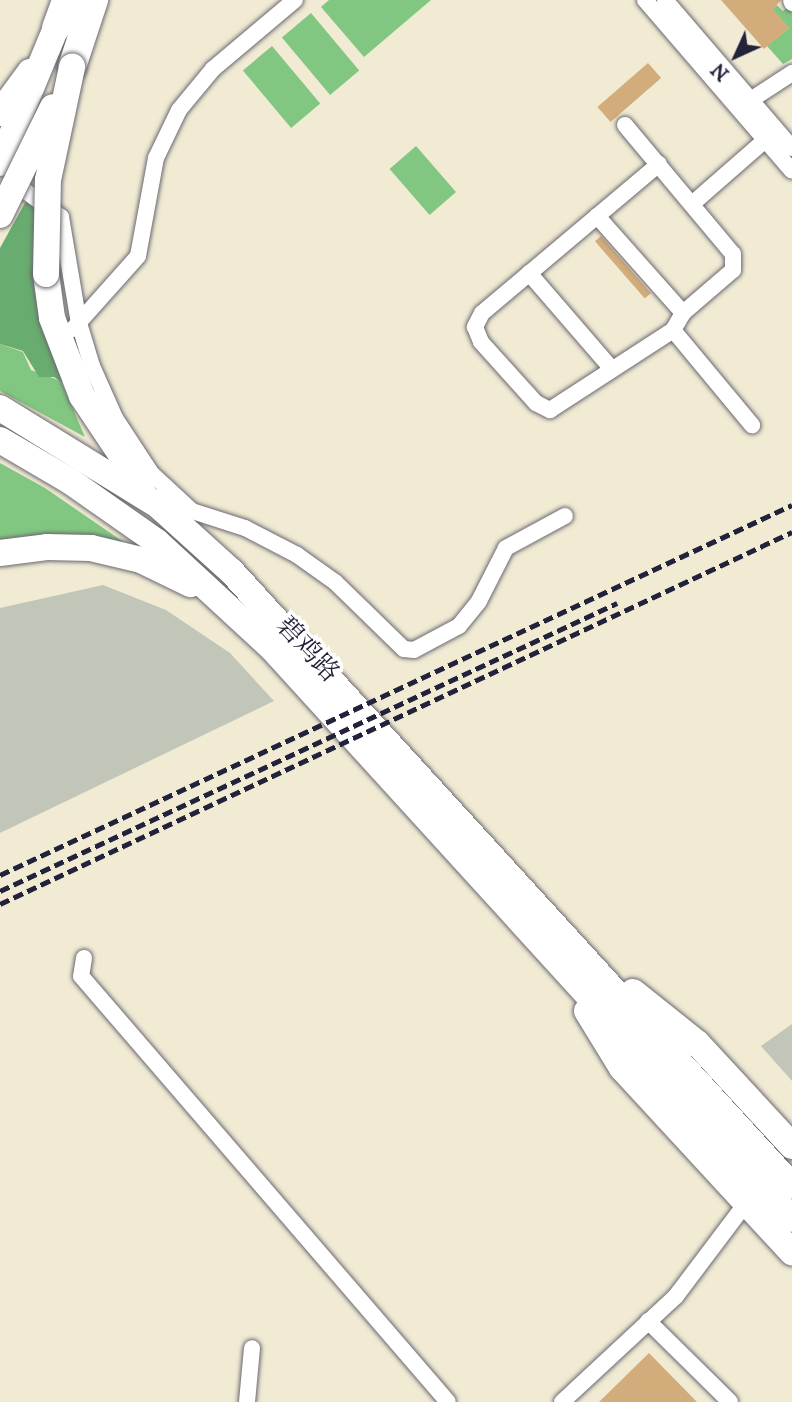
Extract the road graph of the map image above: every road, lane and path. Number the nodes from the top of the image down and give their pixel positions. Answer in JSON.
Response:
{"nodes":[{"id":1,"x":66,"y":0,"type":"edge"},
{"id":2,"x":94,"y":0,"type":"edge"},
{"id":3,"x":295,"y":0,"type":"edge"},
{"id":4,"x":645,"y":0,"type":"edge"},
{"id":5,"x":665,"y":0,"type":"edge"},
{"id":6,"x":56,"y":28,"type":"junction"},
{"id":7,"x":72,"y":68,"type":"junction"},
{"id":8,"x":792,"y":73,"type":"edge"},
{"id":9,"x":744,"y":104,"type":"junction"},
{"id":10,"x":0,"y":113,"type":"edge"},
{"id":11,"x":625,"y":125,"type":"dead end"},
{"id":12,"x":771,"y":135,"type":"junction"},
{"id":13,"x":792,"y":148,"type":"edge"},
{"id":14,"x":0,"y":163,"type":"edge"},
{"id":15,"x":659,"y":164,"type":"junction"},
{"id":16,"x":792,"y":171,"type":"edge"},
{"id":17,"x":24,"y":190,"type":"dead end"},
{"id":18,"x":692,"y":204,"type":"junction"},
{"id":19,"x":0,"y":215,"type":"edge"},
{"id":20,"x":597,"y":216,"type":"junction"},
{"id":21,"x":530,"y":273,"type":"junction"},
{"id":22,"x":683,"y":313,"type":"junction"},
{"id":23,"x":673,"y":330,"type":"junction"},
{"id":24,"x":70,"y":332,"type":"junction"},
{"id":25,"x":612,"y":369,"type":"junction"},
{"id":26,"x":0,"y":408,"type":"edge"},
{"id":27,"x":752,"y":425,"type":"dead end"},
{"id":28,"x":0,"y":440,"type":"edge"},
{"id":29,"x":159,"y":506,"type":"junction"},
{"id":30,"x":565,"y":516,"type":"dead end"},
{"id":31,"x":0,"y":553,"type":"edge"},
{"id":32,"x":226,"y":604,"type":"junction"},
{"id":33,"x":563,"y":951,"type":"junction"},
{"id":34,"x":84,"y":958,"type":"dead end"},
{"id":35,"x":792,"y":1146,"type":"edge"},
{"id":36,"x":792,"y":1186,"type":"edge"},
{"id":37,"x":746,"y":1203,"type":"junction"},
{"id":38,"x":792,"y":1219,"type":"edge"},
{"id":39,"x":792,"y":1252,"type":"edge"},
{"id":40,"x":649,"y":1321,"type":"junction"},
{"id":41,"x":252,"y":1348,"type":"dead end"},
{"id":42,"x":247,"y":1402,"type":"edge"},
{"id":43,"x":448,"y":1402,"type":"edge"},
{"id":44,"x":562,"y":1402,"type":"edge"},
{"id":45,"x":730,"y":1402,"type":"edge"}],
"edges":[{"from":1,"to":6,"type":"highway"},
{"from":2,"to":7,"type":"highway"},
{"from":3,"to":24,"type":"street"},
{"from":4,"to":9,"type":"street"},
{"from":5,"to":9,"type":"street"},
{"from":6,"to":10,"type":"highway"},
{"from":6,"to":14,"type":"highway"},
{"from":7,"to":19,"type":"highway","bridge":true},
{"from":7,"to":24,"type":"highway","bridge":true},
{"from":8,"to":9,"type":"street"},
{"from":9,"to":12,"type":"street"},
{"from":11,"to":15,"type":"street"},
{"from":12,"to":13,"type":"street"},
{"from":12,"to":16,"type":"street"},
{"from":12,"to":18,"type":"street"},
{"from":15,"to":18,"type":"street"},
{"from":15,"to":20,"type":"street"},
{"from":17,"to":24,"type":"street"},
{"from":18,"to":22,"type":"street"},
{"from":20,"to":21,"type":"street"},
{"from":20,"to":22,"type":"street"},
{"from":21,"to":25,"type":"street"},
{"from":21,"to":25,"type":"street"},
{"from":22,"to":23,"type":"street"},
{"from":23,"to":25,"type":"street"},
{"from":23,"to":27,"type":"street"},
{"from":24,"to":29,"type":"highway"},
{"from":24,"to":30,"type":"street"},
{"from":26,"to":29,"type":"highway","name":"碧鸡路"},
{"from":28,"to":32,"type":"highway","name":"碧鸡路"},
{"from":29,"to":33,"type":"highway","name":"碧鸡路"},
{"from":31,"to":32,"type":"highway"},
{"from":32,"to":33,"type":"highway","name":"碧鸡路"},
{"from":33,"to":35,"type":"highway"},
{"from":33,"to":36,"type":"highway"},
{"from":33,"to":37,"type":"highway"},
{"from":33,"to":38,"type":"highway"},
{"from":34,"to":43,"type":"street"},
{"from":37,"to":39,"type":"highway"},
{"from":37,"to":40,"type":"street"},
{"from":40,"to":44,"type":"street"},
{"from":40,"to":45,"type":"street"},
{"from":41,"to":42,"type":"street"}]}
